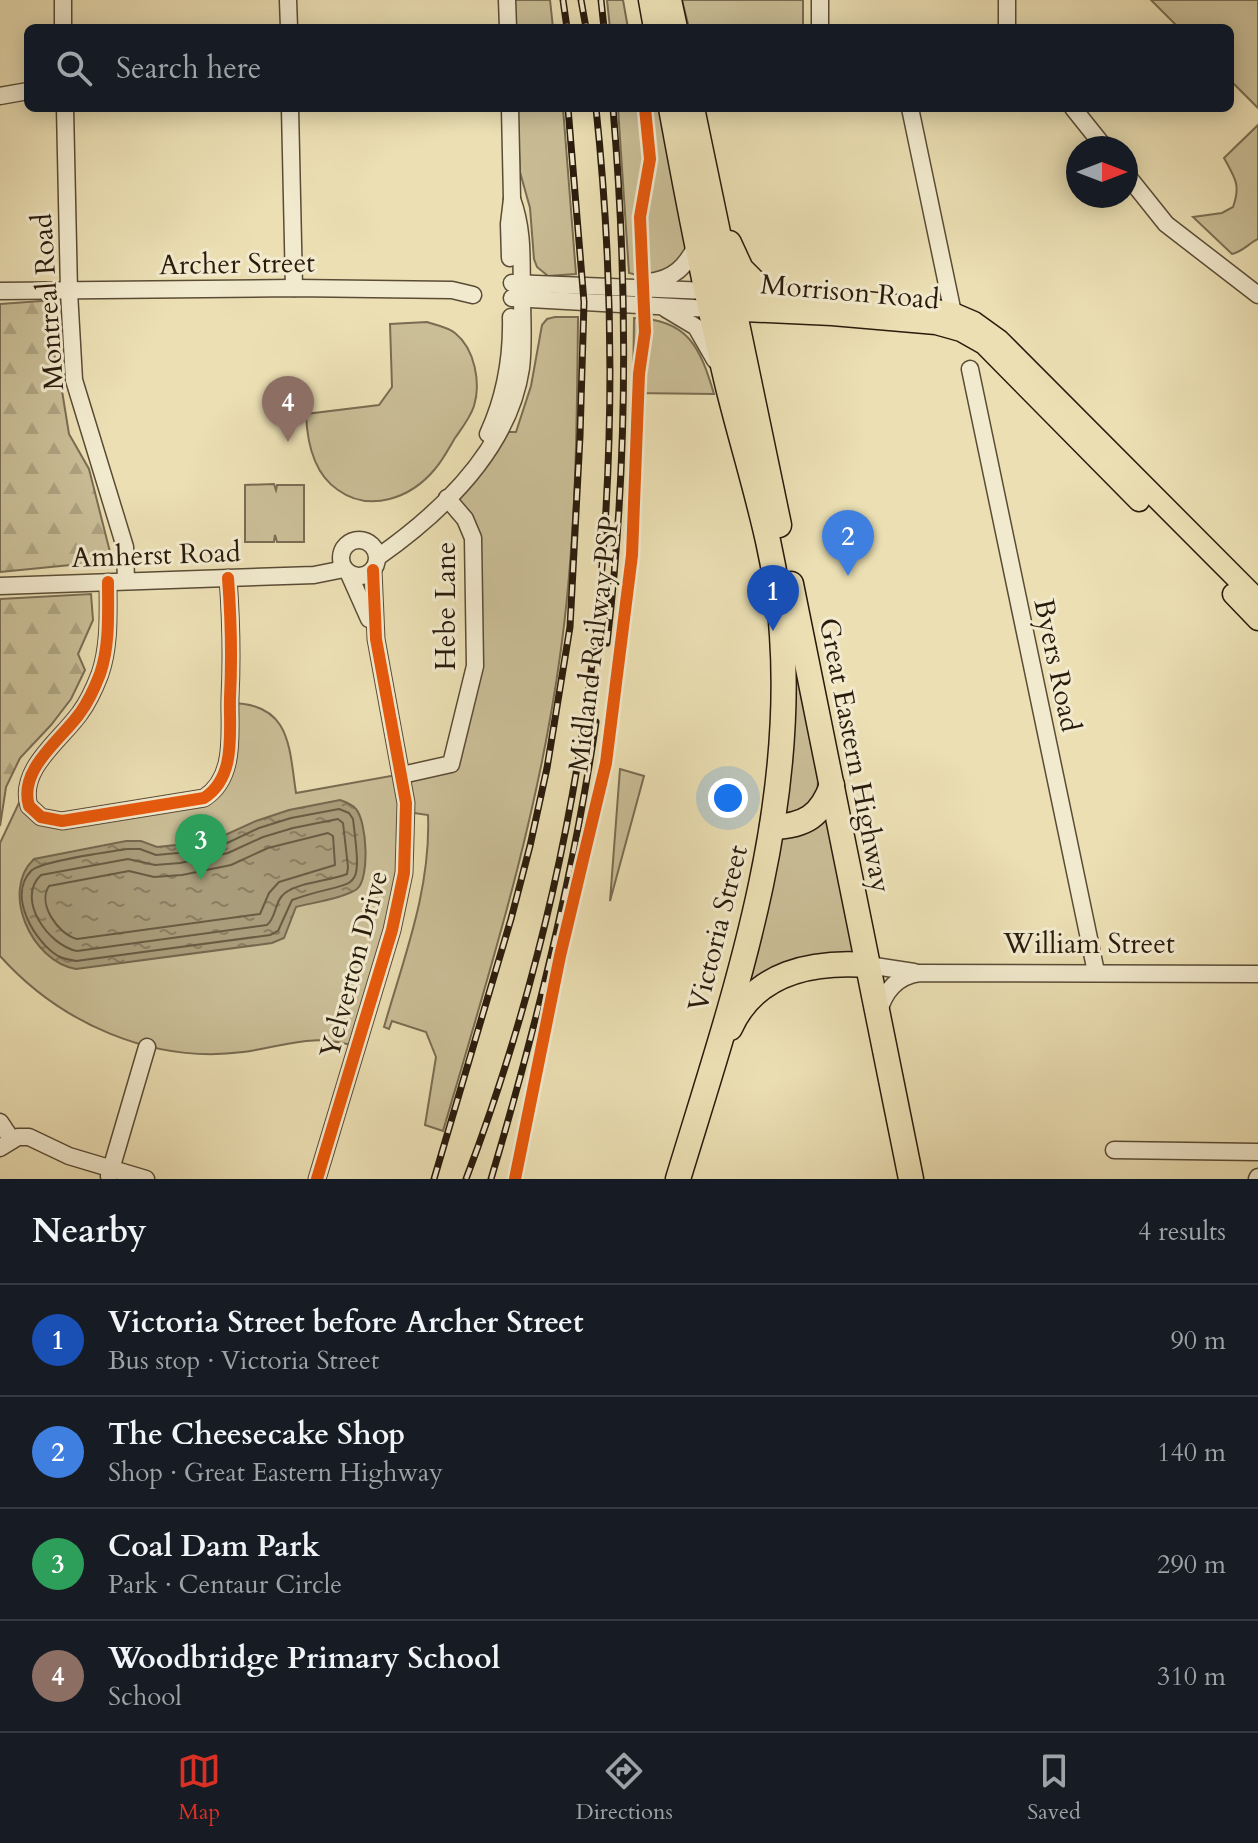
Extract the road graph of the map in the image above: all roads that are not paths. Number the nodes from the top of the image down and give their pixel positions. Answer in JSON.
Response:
{"nodes":[{"id":1,"x":63,"y":0,"type":"edge"},
{"id":2,"x":288,"y":0,"type":"edge"},
{"id":3,"x":507,"y":0,"type":"edge"},
{"id":4,"x":651,"y":0,"type":"edge"},
{"id":5,"x":669,"y":0,"type":"edge"},
{"id":6,"x":820,"y":0,"type":"edge"},
{"id":7,"x":1007,"y":0,"type":"edge"},
{"id":8,"x":63,"y":24,"type":"edge"},
{"id":9,"x":289,"y":24,"type":"edge"},
{"id":10,"x":508,"y":24,"type":"edge"},
{"id":11,"x":655,"y":24,"type":"edge"},
{"id":12,"x":674,"y":24,"type":"edge"},
{"id":13,"x":820,"y":24,"type":"edge"},
{"id":14,"x":1007,"y":24,"type":"edge"},
{"id":15,"x":24,"y":92,"type":"edge"},
{"id":16,"x":0,"y":96,"type":"edge"},
{"id":17,"x":65,"y":112,"type":"edge"},
{"id":18,"x":290,"y":112,"type":"edge"},
{"id":19,"x":510,"y":112,"type":"edge"},
{"id":20,"x":672,"y":112,"type":"edge"},
{"id":21,"x":693,"y":112,"type":"edge"},
{"id":22,"x":911,"y":112,"type":"edge"},
{"id":23,"x":1076,"y":112,"type":"edge"},
{"id":24,"x":1095,"y":136,"type":"edge"},
{"id":25,"x":1138,"y":189,"type":"edge"},
{"id":26,"x":512,"y":199,"type":"junction"},
{"id":27,"x":520,"y":222,"type":"junction"},
{"id":28,"x":715,"y":222,"type":"junction"},
{"id":29,"x":698,"y":242,"type":"junction"},
{"id":30,"x":294,"y":288,"type":"junction"},
{"id":31,"x":635,"y":288,"type":"junction"},
{"id":32,"x":516,"y":290,"type":"junction"},
{"id":33,"x":0,"y":291,"type":"edge"},
{"id":34,"x":69,"y":292,"type":"junction"},
{"id":35,"x":568,"y":293,"type":"junction"},
{"id":36,"x":766,"y":294,"type":"junction"},
{"id":37,"x":473,"y":295,"type":"dead end"},
{"id":38,"x":1258,"y":295,"type":"edge"},
{"id":39,"x":720,"y":301,"type":"junction"},
{"id":40,"x":661,"y":307,"type":"junction"},
{"id":41,"x":952,"y":320,"type":"junction"},
{"id":42,"x":522,"y":347,"type":"junction"},
{"id":43,"x":970,"y":369,"type":"dead end"},
{"id":44,"x":728,"y":385,"type":"junction"},
{"id":45,"x":459,"y":484,"type":"junction"},
{"id":46,"x":447,"y":498,"type":"junction"},
{"id":47,"x":419,"y":528,"type":"junction"},
{"id":48,"x":367,"y":541,"type":"junction"},
{"id":49,"x":376,"y":564,"type":"junction"},
{"id":50,"x":345,"y":566,"type":"junction"},
{"id":51,"x":228,"y":578,"type":"junction"},
{"id":52,"x":126,"y":581,"type":"junction"},
{"id":53,"x":108,"y":582,"type":"junction"},
{"id":54,"x":0,"y":586,"type":"edge"},
{"id":55,"x":1258,"y":600,"type":"edge"},
{"id":56,"x":1258,"y":620,"type":"edge"},
{"id":57,"x":376,"y":639,"type":"junction"},
{"id":58,"x":402,"y":775,"type":"junction"},
{"id":59,"x":832,"y":785,"type":"junction"},
{"id":60,"x":772,"y":827,"type":"junction"},
{"id":61,"x":868,"y":965,"type":"junction"},
{"id":62,"x":1096,"y":972,"type":"junction"},
{"id":63,"x":920,"y":973,"type":"junction"},
{"id":64,"x":787,"y":974,"type":"junction"},
{"id":65,"x":1258,"y":974,"type":"edge"},
{"id":66,"x":872,"y":992,"type":"junction"},
{"id":67,"x":877,"y":1018,"type":"junction"},
{"id":68,"x":147,"y":1047,"type":"dead end"},
{"id":69,"x":708,"y":1078,"type":"junction"},
{"id":70,"x":0,"y":1122,"type":"edge"},
{"id":71,"x":6,"y":1144,"type":"edge"},
{"id":72,"x":1114,"y":1150,"type":"dead end"},
{"id":73,"x":1258,"y":1152,"type":"edge"},
{"id":74,"x":109,"y":1174,"type":"edge"},
{"id":75,"x":318,"y":1178,"type":"edge"},
{"id":76,"x":146,"y":1179,"type":"edge"},
{"id":77,"x":678,"y":1179,"type":"edge"},
{"id":78,"x":911,"y":1179,"type":"edge"}],
"edges":[{"from":1,"to":8,"type":"street"},
{"from":2,"to":9,"type":"street"},
{"from":3,"to":10,"type":"street"},
{"from":4,"to":11,"type":"highway"},
{"from":5,"to":12,"type":"highway"},
{"from":6,"to":13,"type":"street"},
{"from":7,"to":14,"type":"street"},
{"from":15,"to":16,"type":"street"},
{"from":17,"to":34,"type":"street","name":"Montreal Road"},
{"from":18,"to":30,"type":"street"},
{"from":19,"to":26,"type":"street"},
{"from":20,"to":29,"type":"highway","name":"Great Eastern Highway"},
{"from":21,"to":28,"type":"highway","name":"Great Eastern Highway"},
{"from":22,"to":41,"type":"street"},
{"from":23,"to":24,"type":"street"},
{"from":25,"to":38,"type":"street"},
{"from":26,"to":27,"type":"street"},
{"from":26,"to":32,"type":"street"},
{"from":27,"to":32,"type":"street"},
{"from":27,"to":35,"type":"street"},
{"from":28,"to":36,"type":"highway"},
{"from":28,"to":39,"type":"highway","name":"Great Eastern Highway"},
{"from":29,"to":31,"type":"street"},
{"from":29,"to":39,"type":"highway","name":"Great Eastern Highway"},
{"from":30,"to":34,"type":"street","name":"Archer Street"},
{"from":30,"to":37,"type":"street","name":"Archer Street"},
{"from":31,"to":35,"type":"street","name":"Morrison Road"},
{"from":31,"to":39,"type":"street","name":"Morrison Road"},
{"from":32,"to":35,"type":"street","name":"Morrison Road"},
{"from":32,"to":42,"type":"street"},
{"from":32,"to":45,"type":"street"},
{"from":33,"to":34,"type":"street","name":"Archer Street"},
{"from":34,"to":52,"type":"street","name":"Montreal Road"},
{"from":35,"to":40,"type":"street","name":"Morrison Road"},
{"from":35,"to":42,"type":"street"},
{"from":36,"to":39,"type":"main road","name":"Morrison Road"},
{"from":36,"to":41,"type":"main road","name":"Morrison Road"},
{"from":39,"to":40,"type":"street","name":"Morrison Road"},
{"from":39,"to":41,"type":"main road","name":"Morrison Road"},
{"from":39,"to":44,"type":"highway","name":"Victoria Street"},
{"from":39,"to":59,"type":"highway","name":"Great Eastern Highway"},
{"from":40,"to":44,"type":"street"},
{"from":41,"to":55,"type":"main road","name":"Morrison Road"},
{"from":41,"to":56,"type":"main road","name":"Morrison Road"},
{"from":42,"to":45,"type":"street"},
{"from":43,"to":62,"type":"street","name":"Byers Road"},
{"from":44,"to":60,"type":"highway","name":"Victoria Street"},
{"from":45,"to":46,"type":"street"},
{"from":46,"to":47,"type":"street"},
{"from":46,"to":58,"type":"street","name":"Hebe Lane"},
{"from":47,"to":48,"type":"street"},
{"from":47,"to":49,"type":"street"},
{"from":48,"to":49,"type":"street"},
{"from":48,"to":50,"type":"street"},
{"from":49,"to":50,"type":"street"},
{"from":49,"to":57,"type":"street","name":"Yelverton Drive"},
{"from":50,"to":51,"type":"street","name":"Amherst Road"},
{"from":50,"to":57,"type":"street","name":"Yelverton Drive"},
{"from":51,"to":52,"type":"street","name":"Amherst Road"},
{"from":51,"to":53,"type":"street"},
{"from":52,"to":53,"type":"street","name":"Amherst Road"},
{"from":53,"to":54,"type":"street","name":"Amherst Road"},
{"from":57,"to":58,"type":"street","name":"Yelverton Drive"},
{"from":58,"to":75,"type":"street","name":"Yelverton Drive"},
{"from":59,"to":60,"type":"highway"},
{"from":59,"to":61,"type":"highway","name":"Great Eastern Highway"},
{"from":60,"to":69,"type":"highway","name":"Victoria Street"},
{"from":61,"to":63,"type":"street","name":"William Street"},
{"from":61,"to":64,"type":"highway","name":"William Street"},
{"from":61,"to":66,"type":"highway","name":"Great Eastern Highway"},
{"from":62,"to":63,"type":"street","name":"William Street"},
{"from":62,"to":65,"type":"street","name":"William Street"},
{"from":63,"to":67,"type":"street"},
{"from":64,"to":66,"type":"highway"},
{"from":64,"to":69,"type":"highway","name":"William Street"},
{"from":66,"to":67,"type":"highway","name":"Great Eastern Highway"},
{"from":67,"to":78,"type":"highway","name":"Great Eastern Highway"},
{"from":68,"to":74,"type":"street"},
{"from":69,"to":77,"type":"highway","name":"Victoria Street"},
{"from":70,"to":71,"type":"street"},
{"from":71,"to":74,"type":"street"},
{"from":72,"to":73,"type":"street"},
{"from":74,"to":76,"type":"street"}]}
